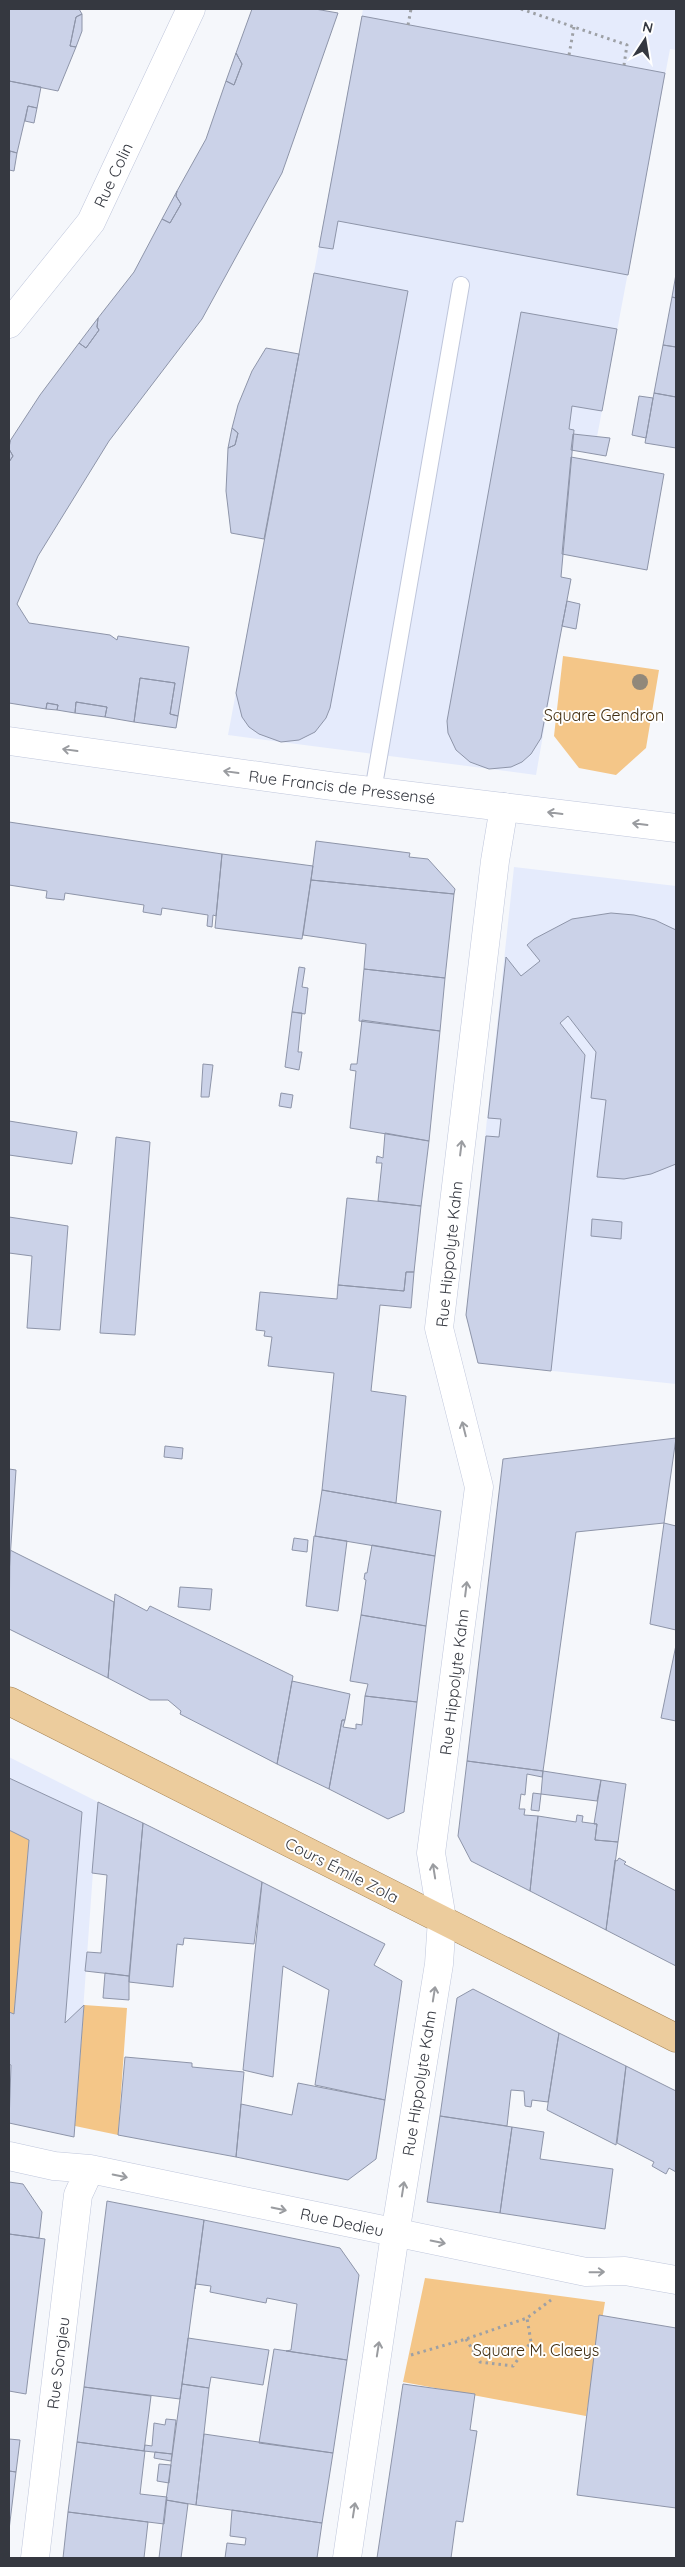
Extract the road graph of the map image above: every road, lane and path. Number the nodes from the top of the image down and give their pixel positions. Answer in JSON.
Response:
{"nodes":[{"id":1,"x":191,"y":9,"type":"edge"},
{"id":2,"x":411,"y":9,"type":"edge"},
{"id":3,"x":521,"y":9,"type":"edge"},
{"id":4,"x":408,"y":25,"type":"dead end"},
{"id":5,"x":574,"y":27,"type":"junction"},
{"id":6,"x":569,"y":55,"type":"dead end"},
{"id":7,"x":624,"y":65,"type":"dead end"},
{"id":8,"x":461,"y":285,"type":"dead end"},
{"id":9,"x":9,"y":324,"type":"edge"},
{"id":10,"x":9,"y":741,"type":"edge"},
{"id":11,"x":373,"y":791,"type":"junction"},
{"id":12,"x":504,"y":806,"type":"junction"},
{"id":13,"x":676,"y":828,"type":"edge"},
{"id":14,"x":9,"y":1701,"type":"edge"},
{"id":15,"x":442,"y":1919,"type":"junction"},
{"id":16,"x":676,"y":2038,"type":"edge"},
{"id":17,"x":9,"y":2156,"type":"edge"},
{"id":18,"x":90,"y":2169,"type":"junction"},
{"id":19,"x":395,"y":2234,"type":"junction"},
{"id":20,"x":586,"y":2272,"type":"junction"},
{"id":21,"x":676,"y":2280,"type":"edge"},
{"id":22,"x":527,"y":2318,"type":"junction"},
{"id":23,"x":466,"y":2339,"type":"junction"},
{"id":24,"x":376,"y":2362,"type":"junction"},
{"id":25,"x":35,"y":2558,"type":"edge"},
{"id":26,"x":347,"y":2558,"type":"edge"}],
"edges":[{"from":1,"to":9,"type":"street","name":"Rue Colin"},
{"from":2,"to":4,"type":"path"},
{"from":3,"to":5,"type":"path"},
{"from":5,"to":6,"type":"path"},
{"from":5,"to":7,"type":"path"},
{"from":8,"to":11,"type":"lane"},
{"from":11,"to":10,"type":"street","name":"Rue Francis de Pressensé","one_way":true},
{"from":11,"to":12,"type":"street","name":"Rue Francis de Pressensé"},
{"from":13,"to":12,"type":"street","name":"Rue Francis de Pressensé","one_way":true},
{"from":15,"to":12,"type":"street","name":"Rue Hippolyte Kahn","one_way":true},
{"from":14,"to":15,"type":"main road","name":"Cours Émile Zola"},
{"from":15,"to":16,"type":"main road","name":"Cours Émile Zola"},
{"from":19,"to":15,"type":"street","name":"Rue Hippolyte Kahn","one_way":true},
{"from":17,"to":18,"type":"street","name":"Rue Dedieu"},
{"from":18,"to":19,"type":"street","name":"Rue Dedieu","one_way":true},
{"from":18,"to":25,"type":"street","name":"Rue Songieu"},
{"from":19,"to":20,"type":"street","name":"Rue Dedieu","one_way":true},
{"from":24,"to":19,"type":"street","name":"Rue Hippolyte Kahn","one_way":true},
{"from":20,"to":21,"type":"street","name":"Rue Dedieu","one_way":true},
{"from":20,"to":22,"type":"path"},
{"from":22,"to":23,"type":"path"},
{"from":22,"to":23,"type":"path"},
{"from":23,"to":24,"type":"path"},
{"from":26,"to":24,"type":"street","name":"Rue Hippolyte Kahn","one_way":true}]}
